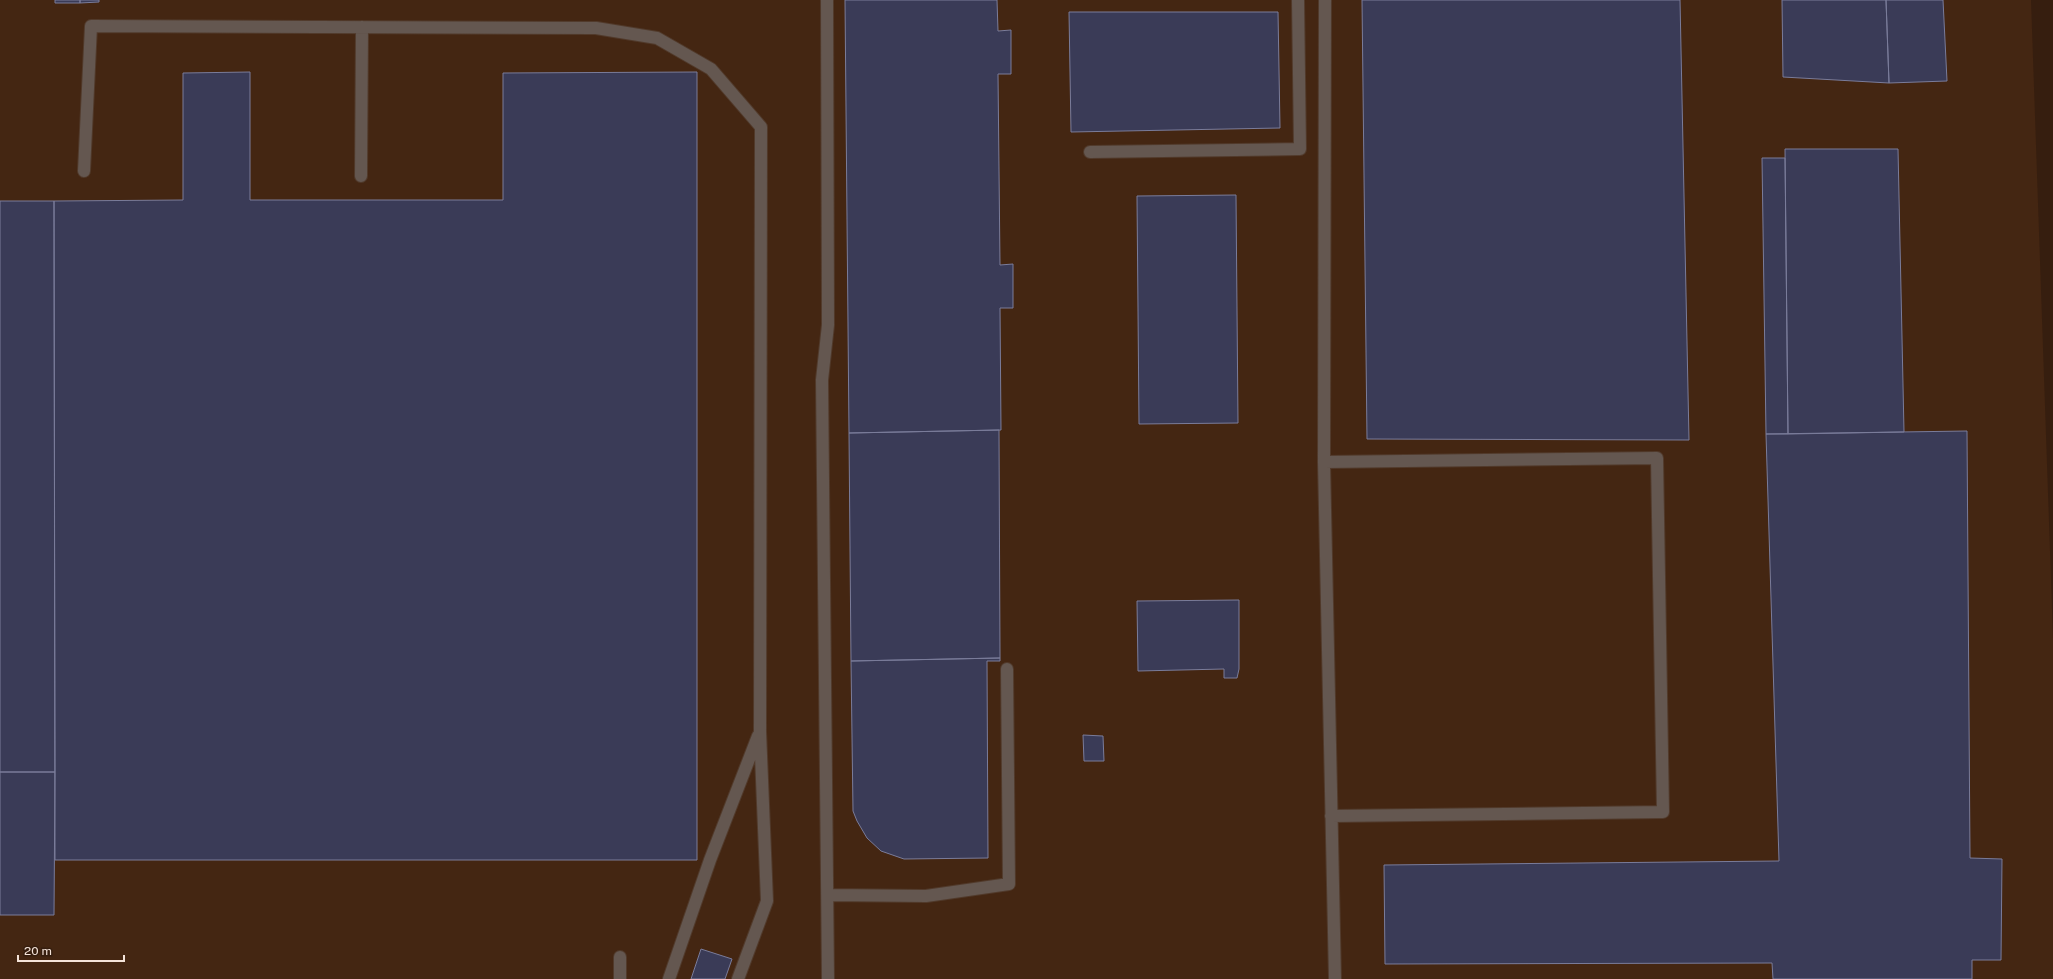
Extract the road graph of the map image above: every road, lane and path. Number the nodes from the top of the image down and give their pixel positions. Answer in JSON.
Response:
{"nodes":[{"id":1,"x":827,"y":0,"type":"edge"},
{"id":2,"x":1298,"y":0,"type":"edge"},
{"id":3,"x":1325,"y":0,"type":"edge"},
{"id":4,"x":362,"y":27,"type":"junction"},
{"id":5,"x":1090,"y":152,"type":"dead end"},
{"id":6,"x":84,"y":171,"type":"dead end"},
{"id":7,"x":360,"y":176,"type":"dead end"},
{"id":8,"x":1324,"y":462,"type":"junction"},
{"id":9,"x":1007,"y":669,"type":"dead end"},
{"id":10,"x":760,"y":731,"type":"junction"},
{"id":11,"x":1331,"y":816,"type":"junction"},
{"id":12,"x":828,"y":895,"type":"junction"},
{"id":13,"x":620,"y":957,"type":"dead end"},
{"id":14,"x":620,"y":979,"type":"edge"},
{"id":15,"x":669,"y":979,"type":"edge"},
{"id":16,"x":738,"y":979,"type":"edge"},
{"id":17,"x":828,"y":979,"type":"edge"},
{"id":18,"x":1335,"y":979,"type":"edge"}],
"edges":[{"from":1,"to":12,"type":"lane"},
{"from":2,"to":5,"type":"lane"},
{"from":3,"to":8,"type":"lane"},
{"from":4,"to":6,"type":"lane"},
{"from":4,"to":7,"type":"lane"},
{"from":4,"to":10,"type":"lane"},
{"from":8,"to":11,"type":"lane"},
{"from":8,"to":11,"type":"lane"},
{"from":9,"to":12,"type":"lane"},
{"from":10,"to":15,"type":"lane"},
{"from":10,"to":16,"type":"lane"},
{"from":11,"to":18,"type":"lane"},
{"from":12,"to":17,"type":"lane"},
{"from":13,"to":14,"type":"lane"}]}
